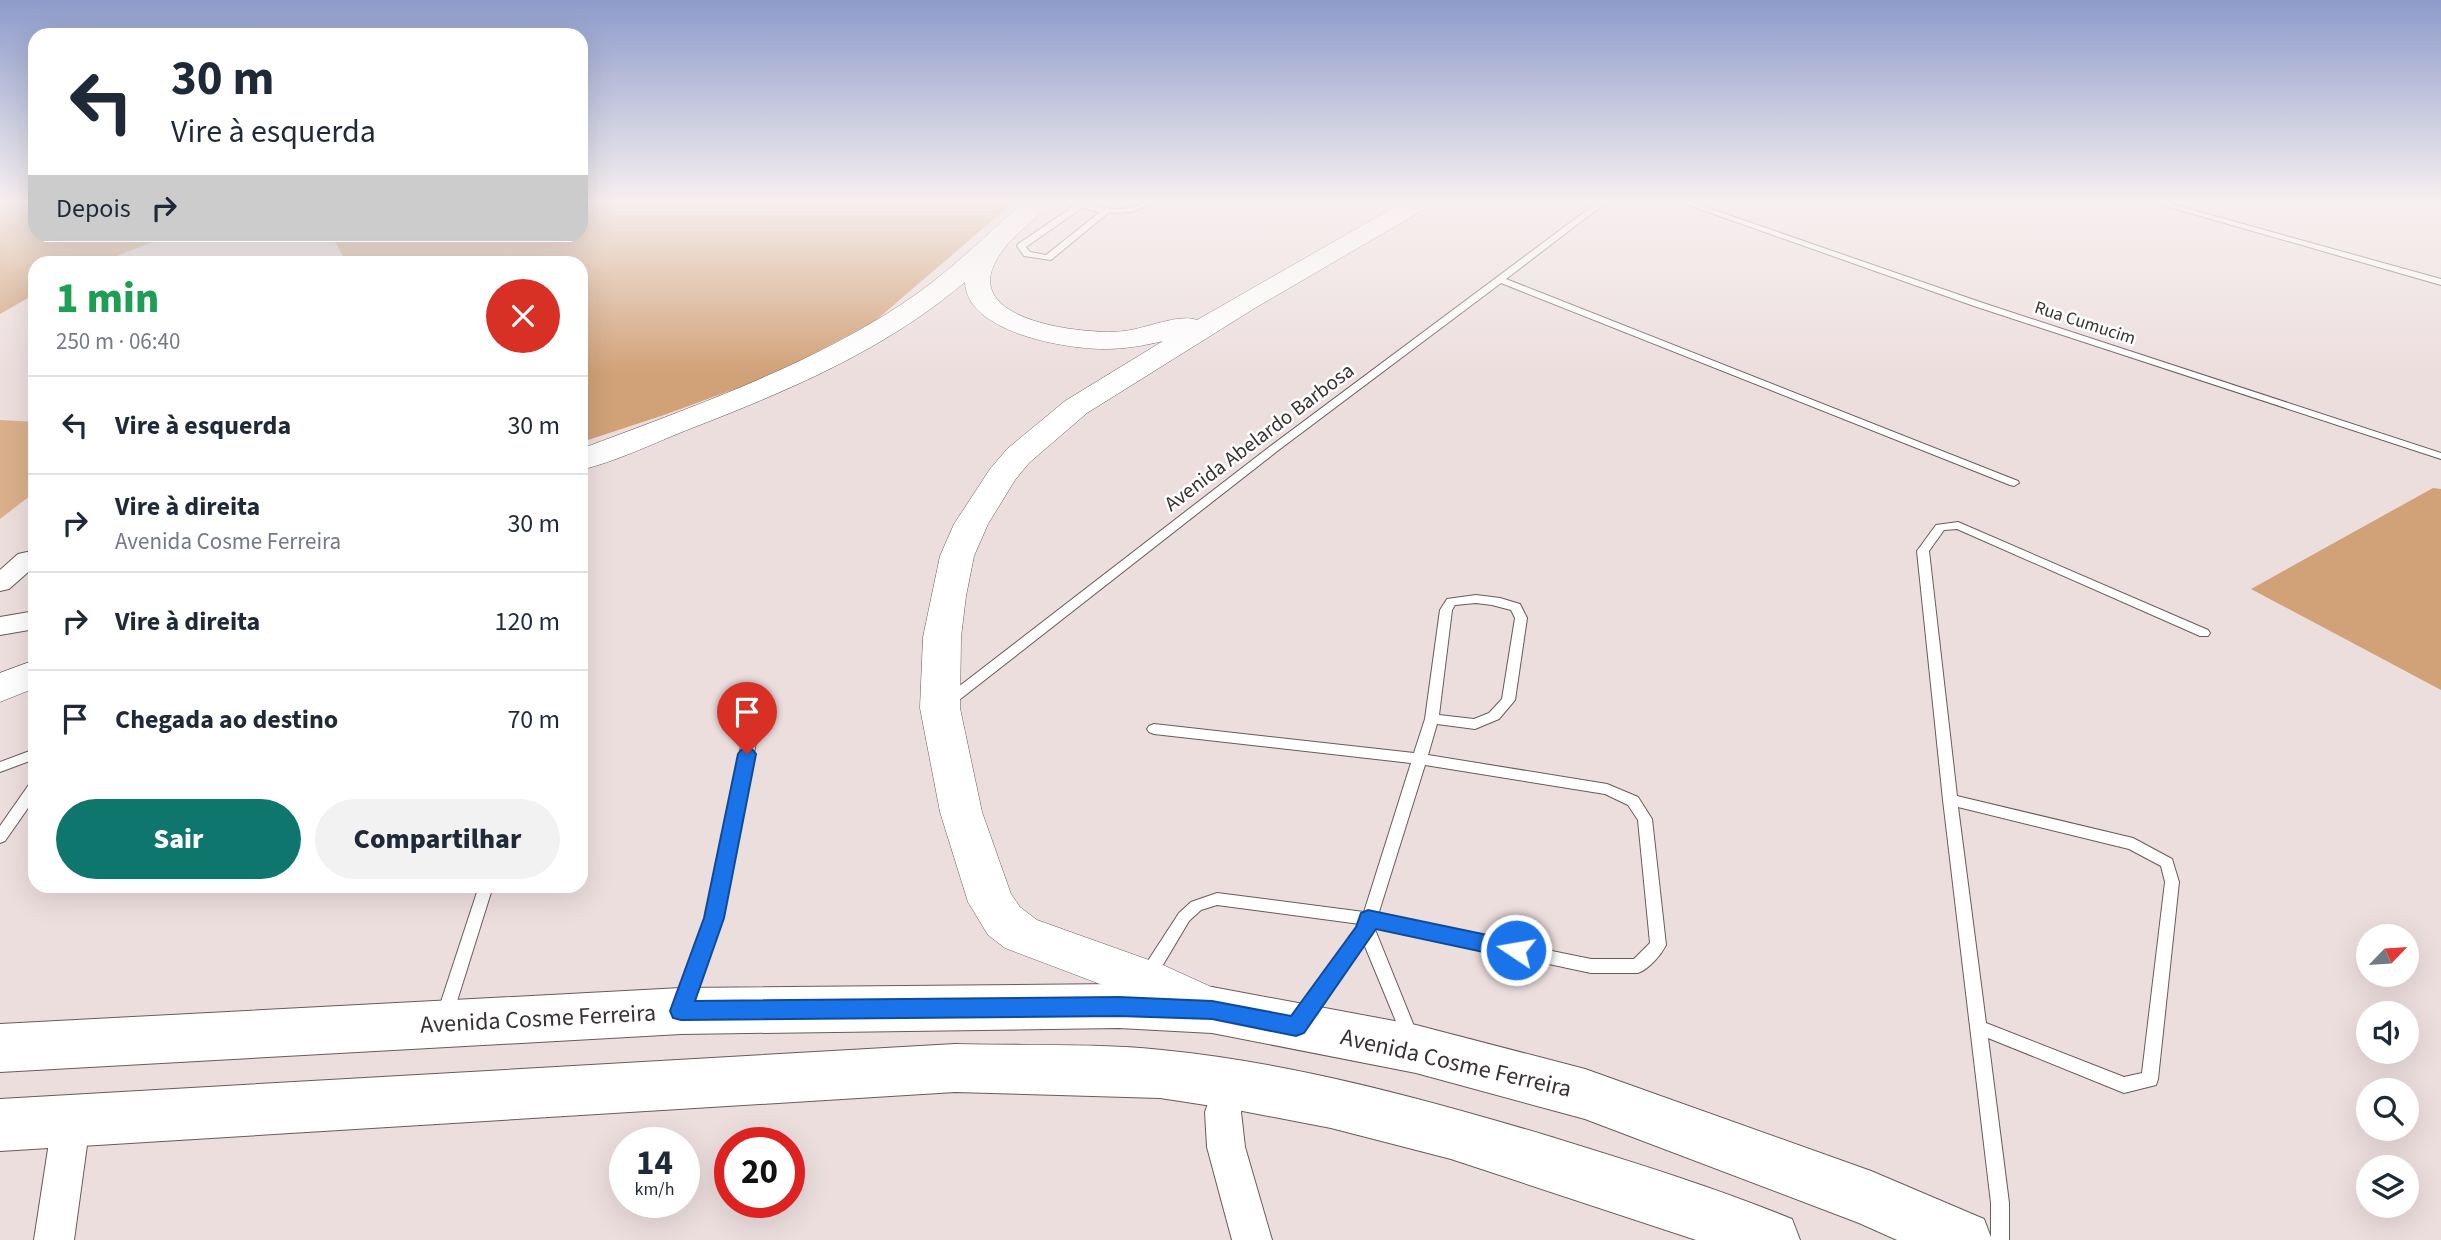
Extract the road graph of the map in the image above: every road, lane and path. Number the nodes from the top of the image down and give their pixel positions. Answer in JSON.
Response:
{"nodes":[{"id":1,"x":974,"y":259,"type":"edge"},
{"id":2,"x":986,"y":259,"type":"edge"},
{"id":3,"x":1321,"y":259,"type":"edge"},
{"id":4,"x":1526,"y":259,"type":"edge"},
{"id":5,"x":1848,"y":259,"type":"edge"},
{"id":6,"x":2358,"y":259,"type":"edge"},
{"id":7,"x":1499,"y":279,"type":"junction"},
{"id":8,"x":2441,"y":282,"type":"edge"},
{"id":9,"x":1245,"y":302,"type":"junction"},
{"id":10,"x":2441,"y":456,"type":"edge"},
{"id":11,"x":588,"y":457,"type":"edge"},
{"id":12,"x":2014,"y":484,"type":"dead end"},
{"id":13,"x":27,"y":560,"type":"dead end"},
{"id":14,"x":0,"y":583,"type":"edge"},
{"id":15,"x":28,"y":621,"type":"edge"},
{"id":16,"x":0,"y":626,"type":"edge"},
{"id":17,"x":2204,"y":633,"type":"dead end"},
{"id":18,"x":28,"y":676,"type":"edge"},
{"id":19,"x":0,"y":688,"type":"edge"},
{"id":20,"x":940,"y":708,"type":"junction"},
{"id":21,"x":1432,"y":719,"type":"junction"},
{"id":22,"x":752,"y":727,"type":"dead end"},
{"id":23,"x":1154,"y":729,"type":"dead end"},
{"id":24,"x":28,"y":757,"type":"edge"},
{"id":25,"x":1421,"y":759,"type":"junction"},
{"id":26,"x":0,"y":767,"type":"edge"},
{"id":27,"x":28,"y":797,"type":"edge"},
{"id":28,"x":1950,"y":800,"type":"junction"},
{"id":29,"x":0,"y":837,"type":"edge"},
{"id":30,"x":484,"y":893,"type":"edge"},
{"id":31,"x":1367,"y":924,"type":"junction"},
{"id":32,"x":1146,"y":980,"type":"junction"},
{"id":33,"x":1212,"y":1010,"type":"junction"},
{"id":34,"x":681,"y":1011,"type":"junction"},
{"id":35,"x":442,"y":1024,"type":"junction"},
{"id":36,"x":1296,"y":1026,"type":"junction"},
{"id":37,"x":1978,"y":1027,"type":"junction"},
{"id":38,"x":0,"y":1048,"type":"edge"},
{"id":39,"x":1416,"y":1049,"type":"junction"},
{"id":40,"x":1232,"y":1084,"type":"junction"},
{"id":41,"x":71,"y":1123,"type":"junction"},
{"id":42,"x":0,"y":1125,"type":"edge"},
{"id":43,"x":54,"y":1240,"type":"edge"},
{"id":44,"x":1252,"y":1240,"type":"edge"},
{"id":45,"x":1771,"y":1240,"type":"edge"},
{"id":46,"x":1963,"y":1240,"type":"edge"},
{"id":47,"x":2000,"y":1240,"type":"edge"}],
"edges":[{"from":1,"to":11,"type":"main road"},
{"from":2,"to":9,"type":"main road"},
{"from":3,"to":9,"type":"main road"},
{"from":4,"to":7,"type":"lane","name":"Avenida Abelardo Barbosa"},
{"from":5,"to":10,"type":"lane","name":"Rua Cumucim"},
{"from":6,"to":8,"type":"lane"},
{"from":7,"to":12,"type":"lane"},
{"from":7,"to":20,"type":"lane","name":"Avenida Abelardo Barbosa"},
{"from":9,"to":20,"type":"main road"},
{"from":13,"to":14,"type":"street"},
{"from":15,"to":16,"type":"street"},
{"from":17,"to":28,"type":"lane"},
{"from":18,"to":19,"type":"main road"},
{"from":20,"to":32,"type":"main road"},
{"from":21,"to":21,"type":"lane"},
{"from":21,"to":25,"type":"lane"},
{"from":22,"to":34,"type":"lane"},
{"from":23,"to":25,"type":"lane"},
{"from":24,"to":26,"type":"lane"},
{"from":25,"to":31,"type":"lane"},
{"from":25,"to":31,"type":"lane"},
{"from":27,"to":29,"type":"lane"},
{"from":28,"to":37,"type":"lane"},
{"from":28,"to":37,"type":"lane"},
{"from":30,"to":35,"type":"lane"},
{"from":31,"to":32,"type":"lane"},
{"from":31,"to":36,"type":"lane"},
{"from":31,"to":39,"type":"lane"},
{"from":32,"to":33,"type":"main road"},
{"from":33,"to":34,"type":"main road","name":"Avenida Cosme Ferreira"},
{"from":33,"to":36,"type":"main road","name":"Avenida Cosme Ferreira"},
{"from":34,"to":35,"type":"main road","name":"Avenida Cosme Ferreira"},
{"from":35,"to":38,"type":"main road","name":"Avenida Cosme Ferreira"},
{"from":36,"to":39,"type":"main road","name":"Avenida Cosme Ferreira"},
{"from":37,"to":47,"type":"lane"},
{"from":39,"to":46,"type":"main road","name":"Avenida Cosme Ferreira"},
{"from":40,"to":41,"type":"main road"},
{"from":40,"to":44,"type":"street"},
{"from":40,"to":45,"type":"main road"},
{"from":41,"to":42,"type":"main road"},
{"from":41,"to":43,"type":"street"}]}
